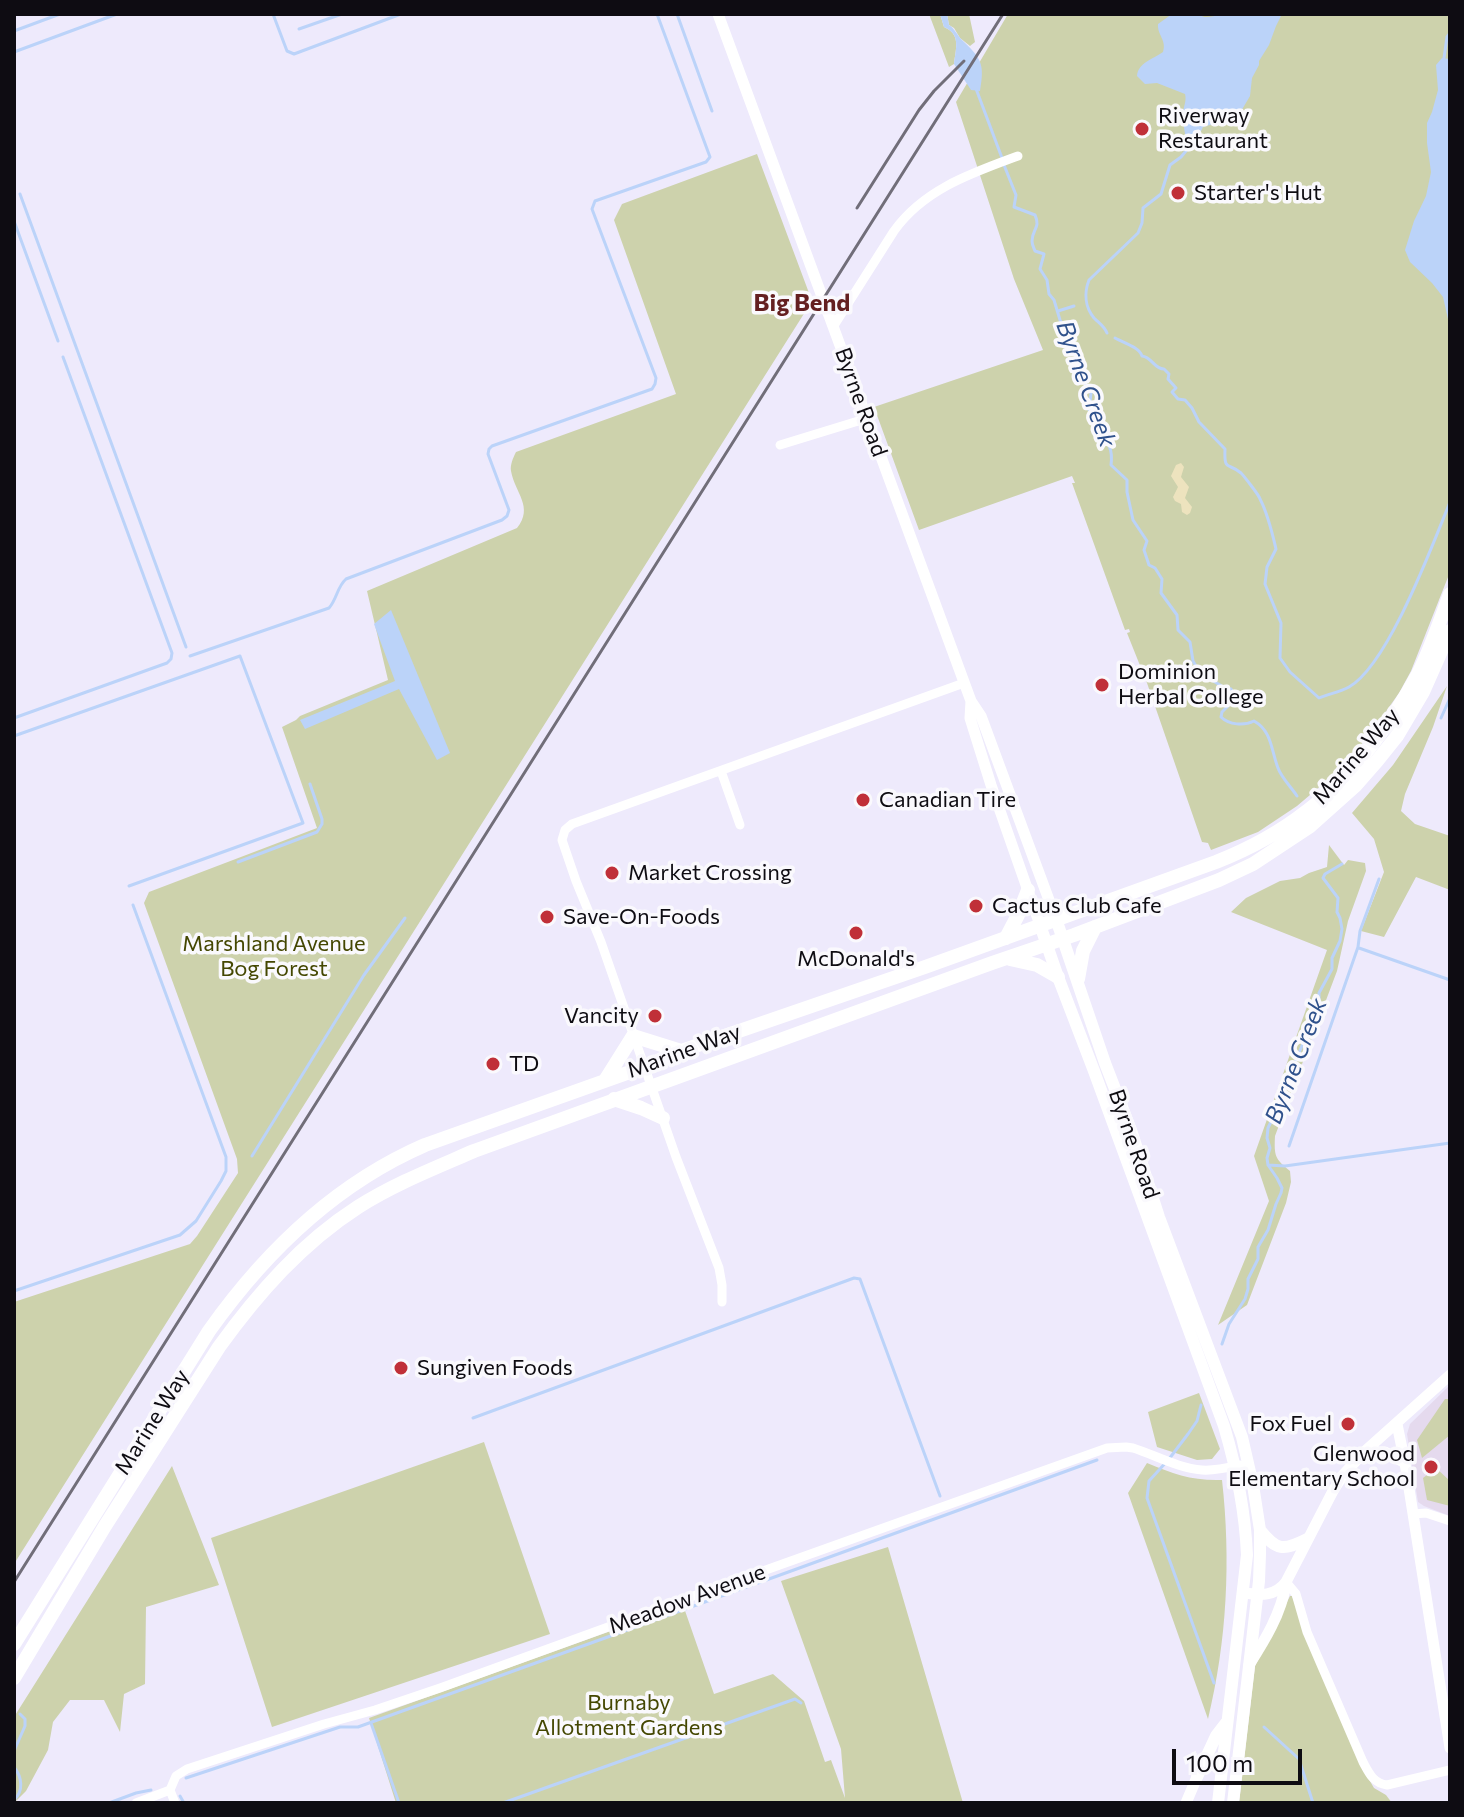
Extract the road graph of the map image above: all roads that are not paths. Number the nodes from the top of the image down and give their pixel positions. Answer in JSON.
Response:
{"nodes":[{"id":1,"x":718,"y":14,"type":"edge"},
{"id":2,"x":1018,"y":156,"type":"dead end"},
{"id":3,"x":833,"y":327,"type":"junction"},
{"id":4,"x":868,"y":418,"type":"junction"},
{"id":5,"x":780,"y":445,"type":"dead end"},
{"id":6,"x":1450,"y":594,"type":"edge"},
{"id":7,"x":1450,"y":631,"type":"edge"},
{"id":8,"x":964,"y":683,"type":"junction"},
{"id":9,"x":971,"y":701,"type":"junction"},
{"id":10,"x":721,"y":771,"type":"junction"},
{"id":11,"x":740,"y":825,"type":"dead end"},
{"id":12,"x":1028,"y":890,"type":"junction"},
{"id":13,"x":1056,"y":919,"type":"junction"},
{"id":14,"x":1040,"y":925,"type":"junction"},
{"id":15,"x":1095,"y":927,"type":"junction"},
{"id":16,"x":1006,"y":938,"type":"junction"},
{"id":17,"x":1064,"y":939,"type":"junction"},
{"id":18,"x":1047,"y":945,"type":"junction"},
{"id":19,"x":1005,"y":958,"type":"junction"},
{"id":20,"x":1058,"y":977,"type":"junction"},
{"id":21,"x":1078,"y":979,"type":"junction"},
{"id":22,"x":633,"y":1036,"type":"junction"},
{"id":23,"x":681,"y":1051,"type":"junction"},
{"id":24,"x":644,"y":1067,"type":"junction"},
{"id":25,"x":606,"y":1079,"type":"junction"},
{"id":26,"x":651,"y":1086,"type":"junction"},
{"id":27,"x":614,"y":1099,"type":"junction"},
{"id":28,"x":663,"y":1118,"type":"junction"},
{"id":29,"x":722,"y":1302,"type":"dead end"},
{"id":30,"x":1450,"y":1375,"type":"edge"},
{"id":31,"x":1397,"y":1424,"type":"junction"},
{"id":32,"x":1364,"y":1452,"type":"junction"},
{"id":33,"x":1405,"y":1463,"type":"junction"},
{"id":34,"x":1243,"y":1464,"type":"junction"},
{"id":35,"x":1413,"y":1514,"type":"junction"},
{"id":36,"x":1450,"y":1521,"type":"edge"},
{"id":37,"x":1260,"y":1530,"type":"junction"},
{"id":38,"x":1307,"y":1539,"type":"junction"},
{"id":39,"x":1286,"y":1582,"type":"junction"},
{"id":40,"x":1243,"y":1593,"type":"junction"},
{"id":41,"x":1257,"y":1595,"type":"junction"},
{"id":42,"x":14,"y":1644,"type":"edge"},
{"id":43,"x":1248,"y":1666,"type":"junction"},
{"id":44,"x":14,"y":1678,"type":"edge"},
{"id":45,"x":1227,"y":1720,"type":"junction"},
{"id":46,"x":1450,"y":1748,"type":"edge"},
{"id":47,"x":1450,"y":1770,"type":"edge"},
{"id":48,"x":1197,"y":1777,"type":"joint"},
{"id":49,"x":170,"y":1790,"type":"junction"},
{"id":50,"x":136,"y":1803,"type":"edge"},
{"id":51,"x":175,"y":1803,"type":"edge"},
{"id":52,"x":1186,"y":1803,"type":"edge"},
{"id":53,"x":1218,"y":1803,"type":"edge"},
{"id":54,"x":1233,"y":1803,"type":"edge"}],
"edges":[{"from":1,"to":3,"type":"street","name":"Byrne Road"},
{"from":2,"to":3,"type":"street"},
{"from":3,"to":4,"type":"street","name":"Byrne Road"},
{"from":4,"to":5,"type":"street"},
{"from":4,"to":8,"type":"street","name":"Byrne Road"},
{"from":6,"to":13,"type":"main road","name":"Marine Way"},
{"from":7,"to":15,"type":"main road","name":"Marine Way"},
{"from":8,"to":9,"type":"street","name":"Byrne Road"},
{"from":8,"to":10,"type":"street"},
{"from":9,"to":12,"type":"street","name":"Byrne Road"},
{"from":9,"to":13,"type":"street","name":"Byrne Road"},
{"from":10,"to":11,"type":"street"},
{"from":10,"to":22,"type":"street"},
{"from":12,"to":14,"type":"street","name":"Byrne Road"},
{"from":12,"to":16,"type":"main road"},
{"from":13,"to":14,"type":"main road","name":"Marine Way"},
{"from":13,"to":17,"type":"main road","name":"Byrne Road"},
{"from":14,"to":16,"type":"main road","name":"Marine Way"},
{"from":14,"to":18,"type":"main road","name":"Byrne Road"},
{"from":15,"to":17,"type":"main road","name":"Marine Way"},
{"from":15,"to":21,"type":"main road"},
{"from":16,"to":23,"type":"main road","name":"Marine Way"},
{"from":17,"to":18,"type":"main road","name":"Marine Way"},
{"from":17,"to":21,"type":"main road","name":"Byrne Road"},
{"from":18,"to":19,"type":"main road","name":"Marine Way"},
{"from":18,"to":20,"type":"main road","name":"Byrne Road"},
{"from":19,"to":20,"type":"main road"},
{"from":19,"to":26,"type":"main road","name":"Marine Way"},
{"from":20,"to":34,"type":"main road","name":"Byrne Road"},
{"from":21,"to":34,"type":"main road","name":"Byrne Road"},
{"from":22,"to":23,"type":"main road"},
{"from":22,"to":24,"type":"street"},
{"from":22,"to":25,"type":"main road"},
{"from":23,"to":24,"type":"main road","name":"Marine Way"},
{"from":24,"to":25,"type":"main road","name":"Marine Way"},
{"from":24,"to":26,"type":"street"},
{"from":25,"to":42,"type":"main road","name":"Marine Way"},
{"from":26,"to":27,"type":"main road","name":"Marine Way"},
{"from":26,"to":28,"type":"street"},
{"from":27,"to":28,"type":"main road"},
{"from":27,"to":44,"type":"main road","name":"Marine Way"},
{"from":28,"to":29,"type":"street"},
{"from":30,"to":31,"type":"street"},
{"from":31,"to":32,"type":"street"},
{"from":31,"to":33,"type":"street"},
{"from":32,"to":33,"type":"street"},
{"from":32,"to":38,"type":"street"},
{"from":33,"to":35,"type":"street"},
{"from":34,"to":37,"type":"main road","name":"Byrne Road"},
{"from":34,"to":40,"type":"main road","name":"Byrne Road"},
{"from":34,"to":49,"type":"street","name":"Meadow Avenue"},
{"from":35,"to":36,"type":"street"},
{"from":35,"to":46,"type":"street"},
{"from":37,"to":38,"type":"main road"},
{"from":37,"to":41,"type":"main road","name":"Byrne Road"},
{"from":38,"to":39,"type":"street"},
{"from":39,"to":41,"type":"street"},
{"from":39,"to":43,"type":"street"},
{"from":39,"to":47,"type":"street"},
{"from":40,"to":41,"type":"street"},
{"from":40,"to":45,"type":"main road","name":"Byrne Road"},
{"from":41,"to":43,"type":"main road","name":"Byrne Road"},
{"from":43,"to":54,"type":"main road","name":"Byrne Road"},
{"from":45,"to":48,"type":"main road"},
{"from":45,"to":53,"type":"main road","name":"Byrne Road"},
{"from":48,"to":52,"type":"street"},
{"from":49,"to":50,"type":"street","name":"Meadow Avenue"},
{"from":49,"to":51,"type":"street"}]}
